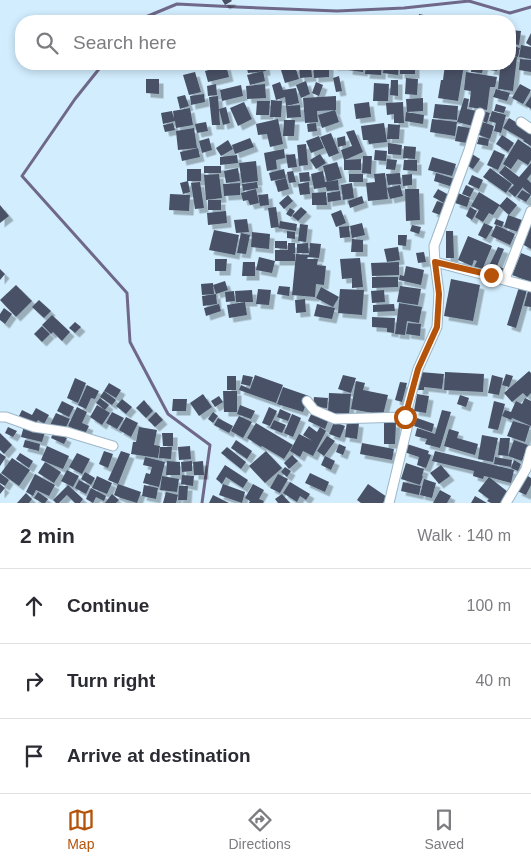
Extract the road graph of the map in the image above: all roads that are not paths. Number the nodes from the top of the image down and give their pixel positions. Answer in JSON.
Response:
{"nodes":[{"id":1,"x":480,"y":112,"type":"dead end"},
{"id":2,"x":521,"y":122,"type":"dead end"},
{"id":3,"x":531,"y":129,"type":"edge"},
{"id":4,"x":531,"y":211,"type":"edge"},
{"id":5,"x":435,"y":262,"type":"junction"},
{"id":6,"x":505,"y":279,"type":"junction"},
{"id":7,"x":531,"y":286,"type":"edge"},
{"id":8,"x":307,"y":401,"type":"dead end"},
{"id":9,"x":0,"y":417,"type":"edge"},
{"id":10,"x":405,"y":417,"type":"junction"},
{"id":11,"x":113,"y":446,"type":"dead end"},
{"id":12,"x":531,"y":450,"type":"edge"},
{"id":13,"x":528,"y":470,"type":"edge"},
{"id":14,"x":389,"y":503,"type":"edge"},
{"id":15,"x":506,"y":503,"type":"edge"}],
"edges":[{"from":1,"to":5,"type":"street"},
{"from":2,"to":3,"type":"street"},
{"from":4,"to":6,"type":"street"},
{"from":5,"to":6,"type":"street"},
{"from":5,"to":10,"type":"street"},
{"from":6,"to":7,"type":"street"},
{"from":8,"to":10,"type":"street"},
{"from":9,"to":11,"type":"street"},
{"from":10,"to":14,"type":"street"},
{"from":12,"to":13,"type":"street"},
{"from":13,"to":15,"type":"street"}]}
